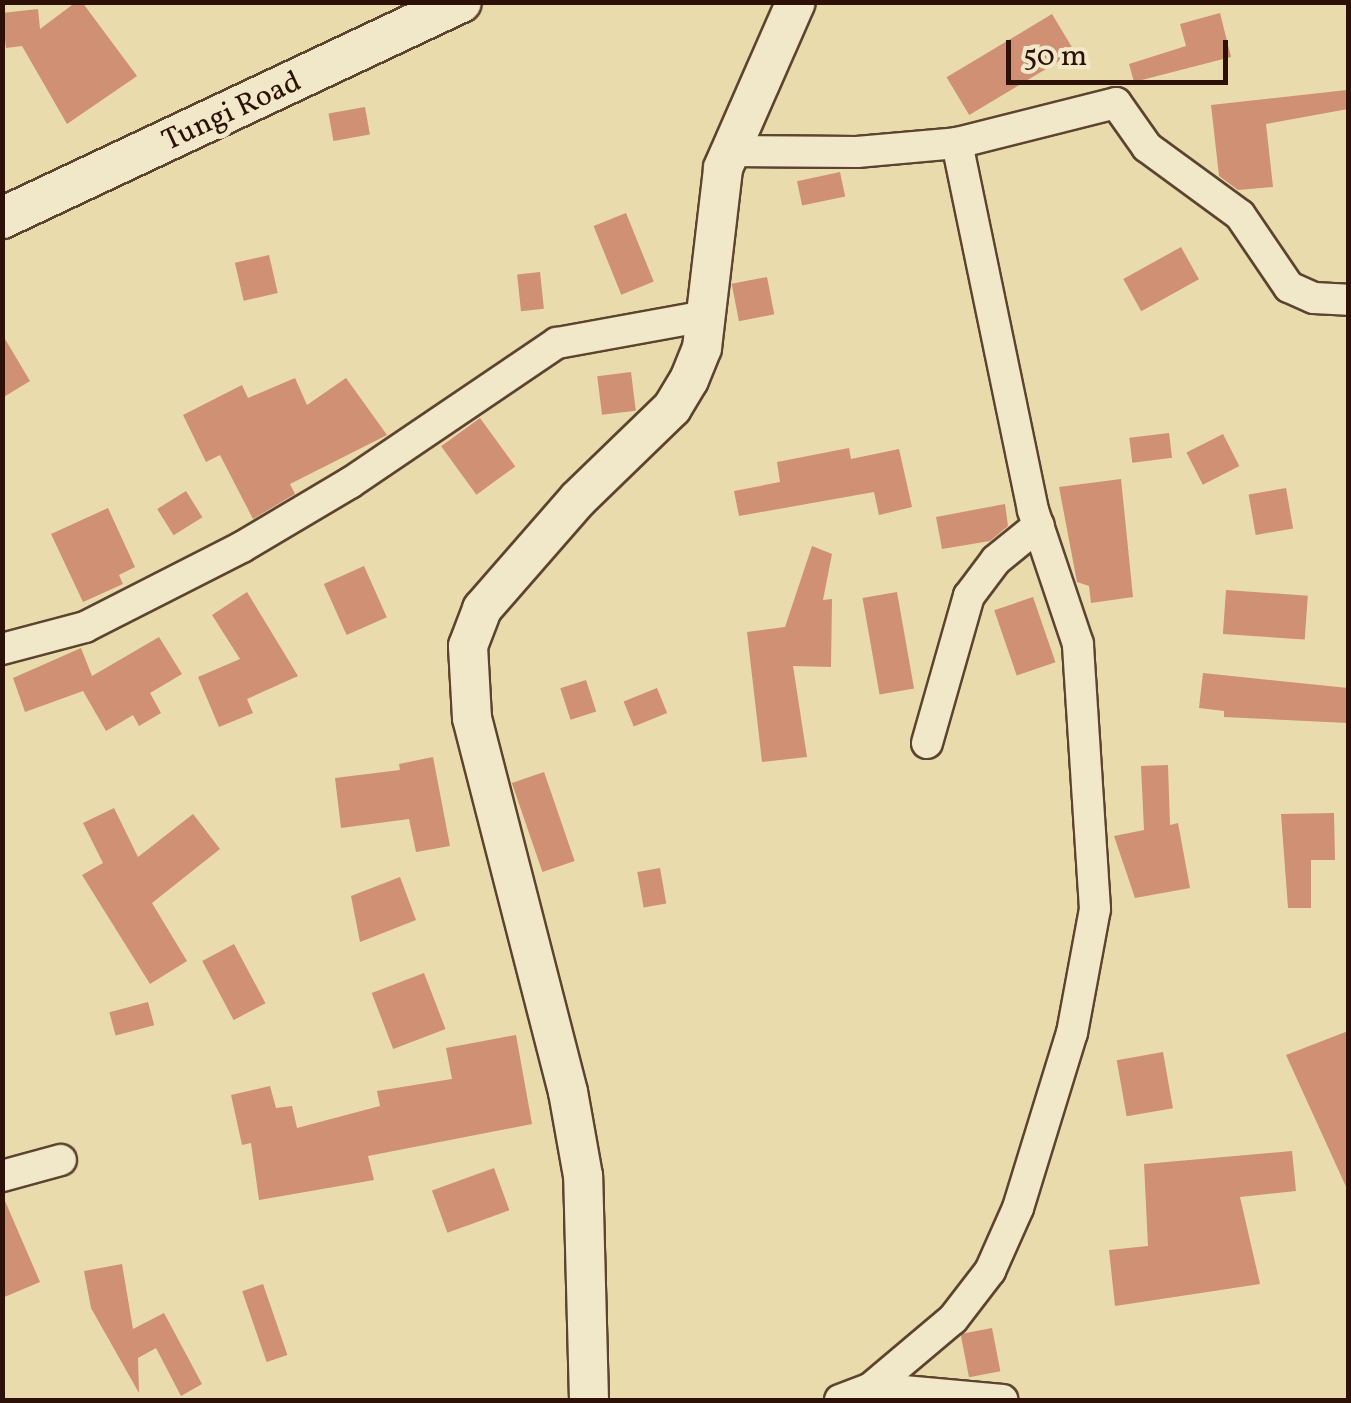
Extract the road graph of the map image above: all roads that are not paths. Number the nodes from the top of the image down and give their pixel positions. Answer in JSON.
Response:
{"nodes":[{"id":1,"x":460,"y":2,"type":"edge"},
{"id":2,"x":796,"y":2,"type":"edge"},
{"id":3,"x":957,"y":142,"type":"junction"},
{"id":4,"x":728,"y":152,"type":"junction"},
{"id":5,"x":2,"y":218,"type":"edge"},
{"id":6,"x":1348,"y":300,"type":"edge"},
{"id":7,"x":705,"y":316,"type":"junction"},
{"id":8,"x":1039,"y":525,"type":"junction"},
{"id":9,"x":2,"y":649,"type":"edge"},
{"id":10,"x":927,"y":743,"type":"dead end"},
{"id":11,"x":61,"y":1160,"type":"dead end"},
{"id":12,"x":2,"y":1176,"type":"edge"},
{"id":13,"x":871,"y":1388,"type":"junction"},
{"id":14,"x":589,"y":1400,"type":"edge"},
{"id":15,"x":840,"y":1400,"type":"edge"},
{"id":16,"x":1002,"y":1400,"type":"edge"}],
"edges":[{"from":1,"to":5,"type":"main road","name":"Tungi Road"},
{"from":2,"to":4,"type":"street"},
{"from":3,"to":4,"type":"street"},
{"from":3,"to":6,"type":"street"},
{"from":3,"to":8,"type":"street"},
{"from":4,"to":7,"type":"street"},
{"from":7,"to":9,"type":"street"},
{"from":7,"to":14,"type":"street"},
{"from":8,"to":10,"type":"street"},
{"from":8,"to":13,"type":"street"},
{"from":11,"to":12,"type":"street"},
{"from":13,"to":15,"type":"street"},
{"from":13,"to":16,"type":"street"}]}
